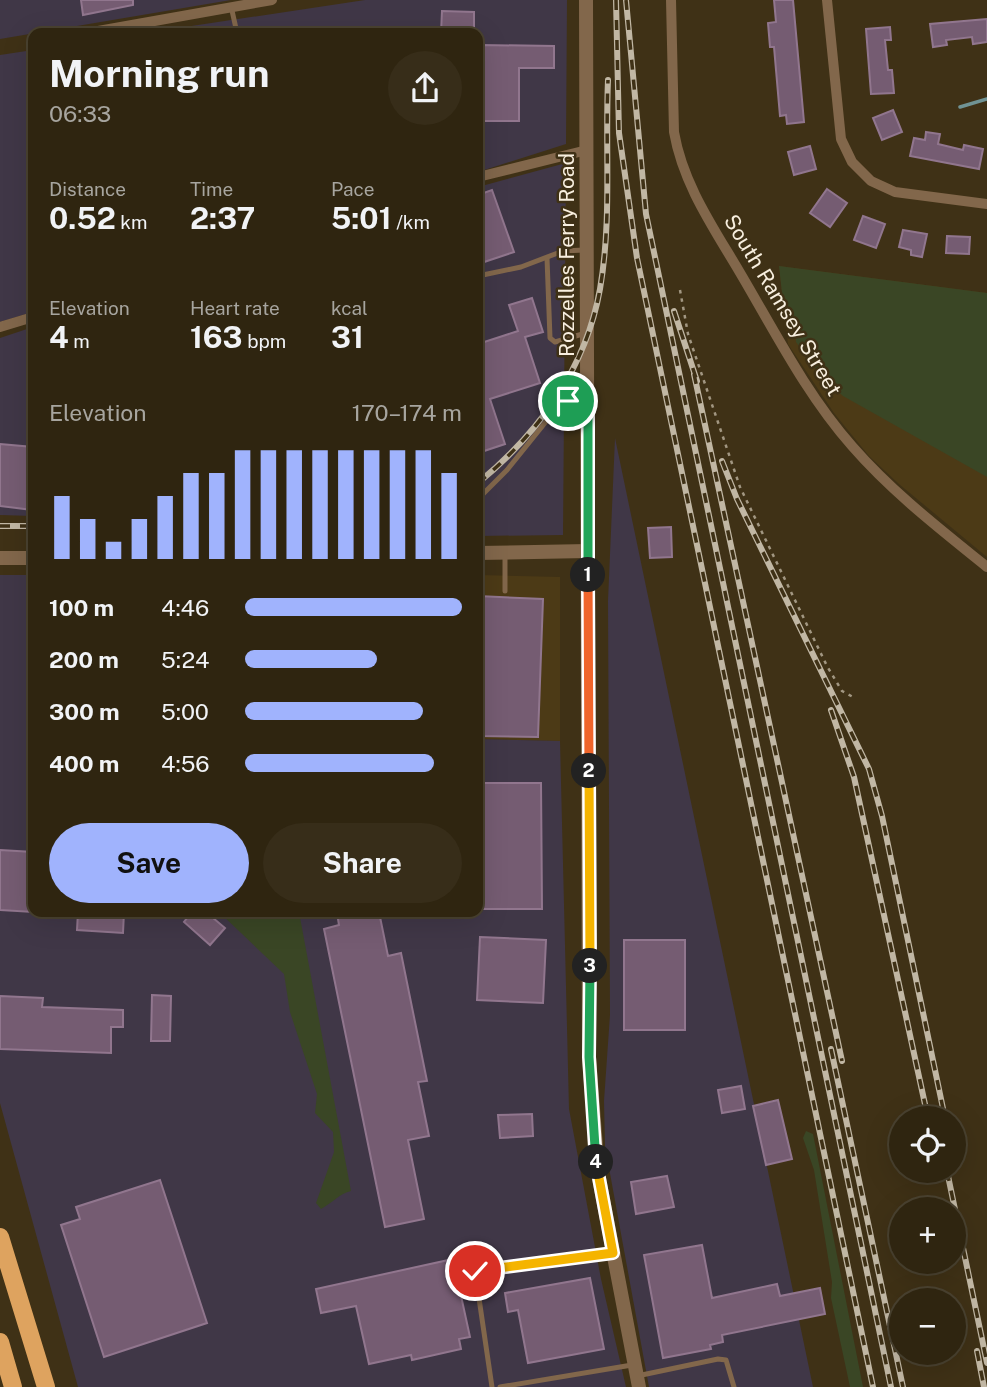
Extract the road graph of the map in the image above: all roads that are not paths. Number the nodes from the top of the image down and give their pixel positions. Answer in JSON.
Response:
{"nodes":[{"id":1,"x":272,"y":0,"type":"edge"},
{"id":2,"x":586,"y":0,"type":"edge"},
{"id":3,"x":671,"y":0,"type":"edge"},
{"id":4,"x":827,"y":0,"type":"edge"},
{"id":5,"x":231,"y":6,"type":"junction"},
{"id":6,"x":113,"y":28,"type":"edge"},
{"id":7,"x":236,"y":28,"type":"edge"},
{"id":8,"x":587,"y":150,"type":"junction"},
{"id":9,"x":483,"y":176,"type":"edge"},
{"id":10,"x":987,"y":204,"type":"edge"},
{"id":11,"x":587,"y":250,"type":"junction"},
{"id":12,"x":547,"y":257,"type":"junction"},
{"id":13,"x":483,"y":275,"type":"edge"},
{"id":14,"x":28,"y":319,"type":"edge"},
{"id":15,"x":0,"y":327,"type":"edge"},
{"id":16,"x":588,"y":332,"type":"junction"},
{"id":17,"x":588,"y":399,"type":"junction"},
{"id":18,"x":483,"y":494,"type":"edge"},
{"id":19,"x":588,"y":551,"type":"junction"},
{"id":20,"x":483,"y":553,"type":"edge"},
{"id":21,"x":505,"y":553,"type":"junction"},
{"id":22,"x":0,"y":558,"type":"edge"},
{"id":23,"x":28,"y":558,"type":"edge"},
{"id":24,"x":987,"y":567,"type":"edge"},
{"id":25,"x":505,"y":591,"type":"dead end"},
{"id":26,"x":0,"y":1237,"type":"edge"},
{"id":27,"x":613,"y":1253,"type":"junction"},
{"id":28,"x":0,"y":1342,"type":"edge"},
{"id":29,"x":637,"y":1376,"type":"edge"},
{"id":30,"x":538,"y":1384,"type":"edge"},
{"id":31,"x":13,"y":1387,"type":"edge"},
{"id":32,"x":46,"y":1387,"type":"edge"},
{"id":33,"x":492,"y":1387,"type":"edge"},
{"id":34,"x":500,"y":1387,"type":"edge"},
{"id":35,"x":734,"y":1387,"type":"edge"}],
"edges":[{"from":1,"to":5,"type":"street"},
{"from":2,"to":8,"type":"street","name":"Rozzelles Ferry Road"},
{"from":3,"to":24,"type":"street","name":"South Ramsey Street"},
{"from":4,"to":10,"type":"street"},
{"from":5,"to":6,"type":"street"},
{"from":5,"to":7,"type":"lane"},
{"from":8,"to":9,"type":"street"},
{"from":8,"to":11,"type":"street","name":"Rozzelles Ferry Road"},
{"from":11,"to":12,"type":"lane"},
{"from":11,"to":16,"type":"street","name":"Rozzelles Ferry Road"},
{"from":12,"to":13,"type":"lane"},
{"from":12,"to":16,"type":"lane"},
{"from":14,"to":15,"type":"street"},
{"from":16,"to":17,"type":"street","name":"Rozzelles Ferry Road"},
{"from":17,"to":18,"type":"lane"},
{"from":17,"to":19,"type":"street","name":"Rozzelles Ferry Road"},
{"from":19,"to":21,"type":"street"},
{"from":19,"to":27,"type":"street","name":"Rozzelles Ferry Road"},
{"from":20,"to":21,"type":"street"},
{"from":21,"to":25,"type":"lane"},
{"from":22,"to":23,"type":"street"},
{"from":26,"to":32,"type":"highway"},
{"from":27,"to":29,"type":"street","name":"Rozzelles Ferry Road"},
{"from":27,"to":33,"type":"lane"},
{"from":28,"to":31,"type":"highway"},
{"from":29,"to":30,"type":"lane"},
{"from":29,"to":35,"type":"lane"},
{"from":30,"to":34,"type":"lane"}]}
